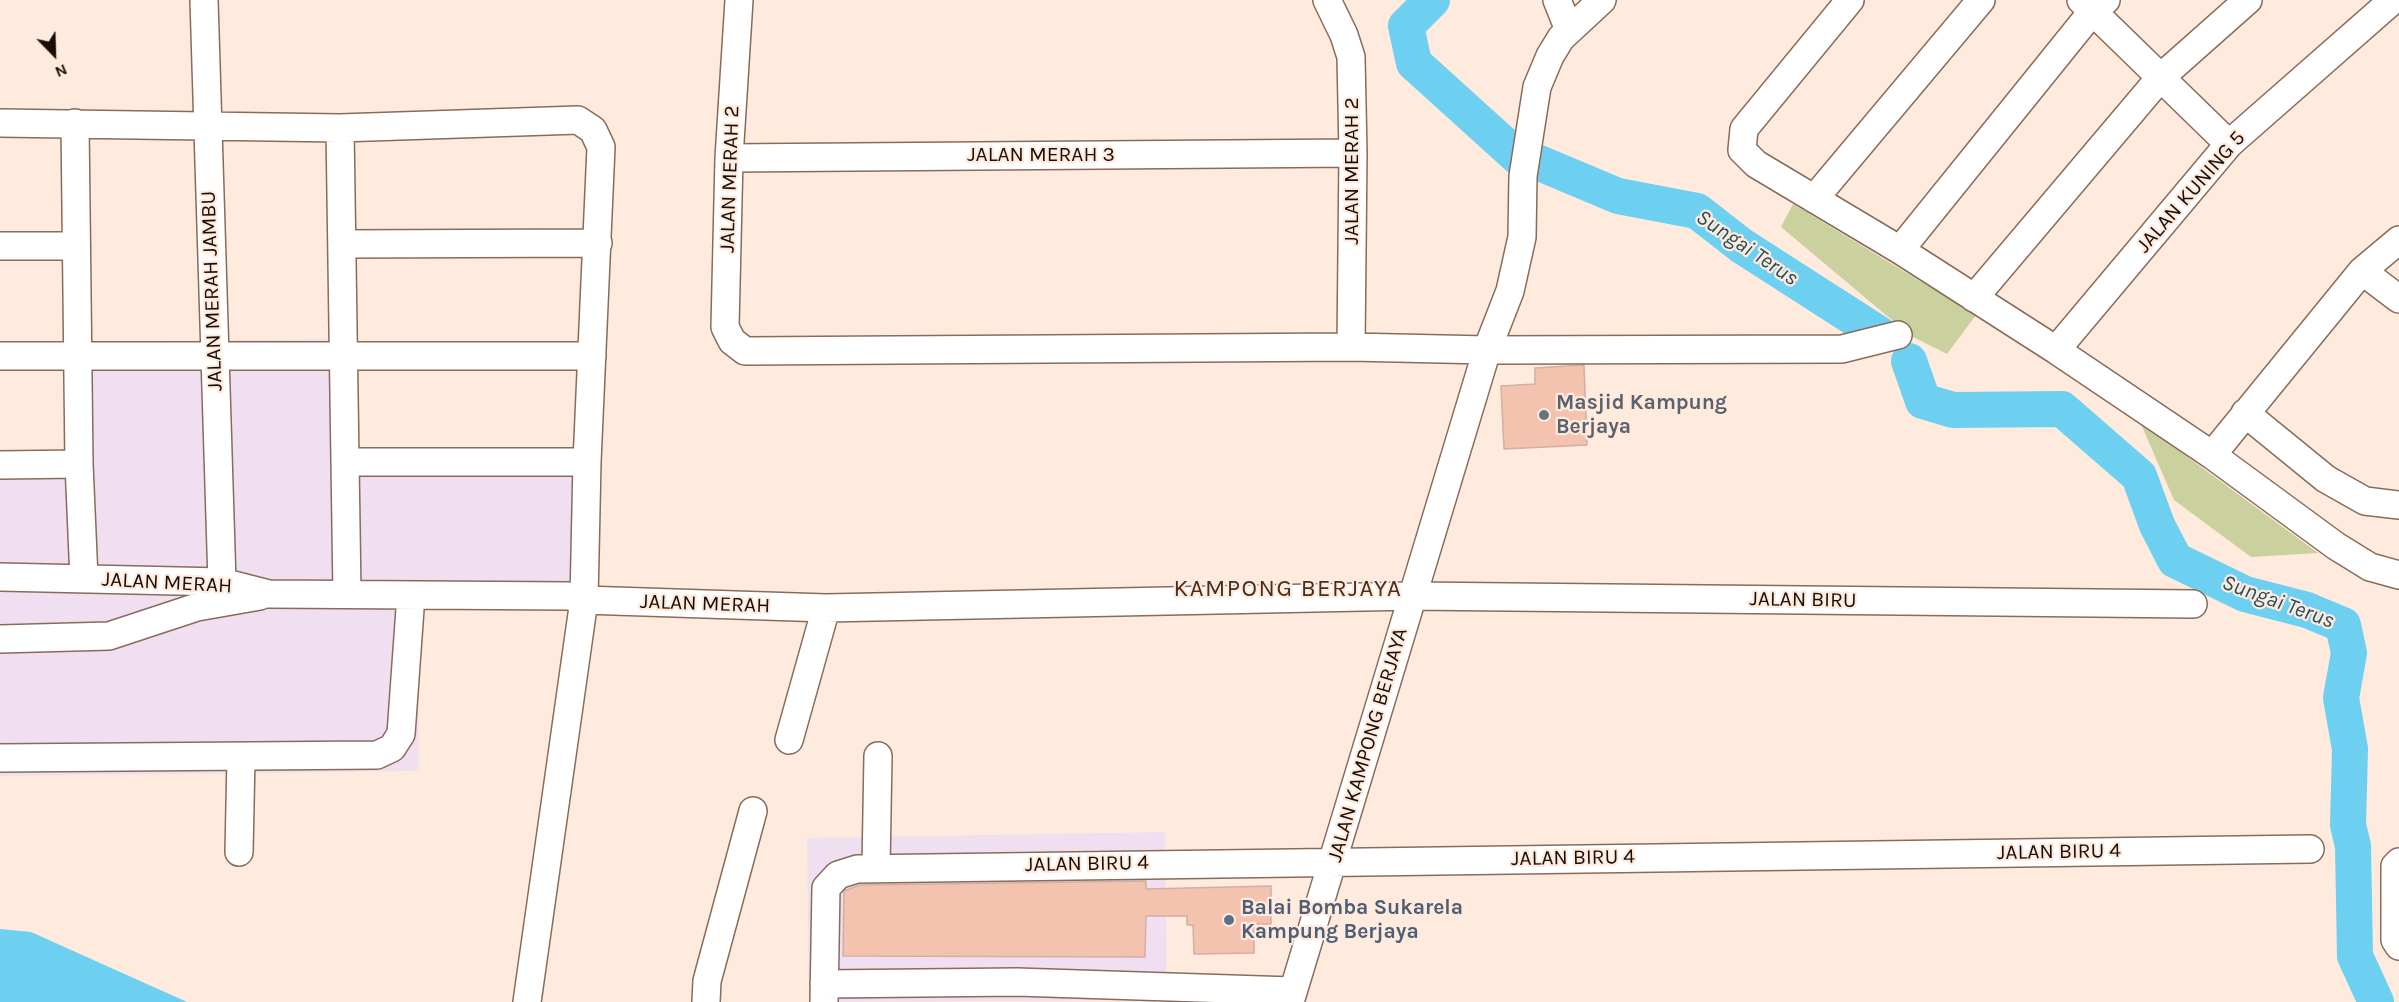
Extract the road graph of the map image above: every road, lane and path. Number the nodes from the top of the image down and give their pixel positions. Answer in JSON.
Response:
{"nodes":[{"id":1,"x":204,"y":0,"type":"edge"},
{"id":2,"x":739,"y":0,"type":"edge"},
{"id":3,"x":1327,"y":0,"type":"edge"},
{"id":4,"x":1557,"y":0,"type":"edge"},
{"id":5,"x":1602,"y":0,"type":"edge"},
{"id":6,"x":1850,"y":0,"type":"edge"},
{"id":7,"x":1981,"y":0,"type":"edge"},
{"id":8,"x":2248,"y":0,"type":"edge"},
{"id":9,"x":2393,"y":0,"type":"edge"},
{"id":10,"x":2093,"y":4,"type":"edge"},
{"id":11,"x":1569,"y":30,"type":"junction"},
{"id":12,"x":2160,"y":78,"type":"junction"},
{"id":13,"x":0,"y":123,"type":"edge"},
{"id":14,"x":75,"y":123,"type":"junction"},
{"id":15,"x":208,"y":125,"type":"junction"},
{"id":16,"x":340,"y":128,"type":"junction"},
{"id":17,"x":2229,"y":144,"type":"junction"},
{"id":18,"x":1353,"y":153,"type":"junction"},
{"id":19,"x":729,"y":158,"type":"junction"},
{"id":20,"x":1814,"y":200,"type":"junction"},
{"id":21,"x":2399,"y":240,"type":"edge"},
{"id":22,"x":598,"y":243,"type":"junction"},
{"id":23,"x":343,"y":244,"type":"junction"},
{"id":24,"x":0,"y":246,"type":"edge"},
{"id":25,"x":76,"y":246,"type":"junction"},
{"id":26,"x":1900,"y":250,"type":"junction"},
{"id":27,"x":2362,"y":272,"type":"junction"},
{"id":28,"x":1974,"y":298,"type":"junction"},
{"id":29,"x":2399,"y":299,"type":"edge"},
{"id":30,"x":1898,"y":335,"type":"dead end"},
{"id":31,"x":1351,"y":346,"type":"junction"},
{"id":32,"x":1486,"y":350,"type":"junction"},
{"id":33,"x":2056,"y":350,"type":"junction"},
{"id":34,"x":345,"y":354,"type":"junction"},
{"id":35,"x":0,"y":356,"type":"edge"},
{"id":36,"x":77,"y":356,"type":"junction"},
{"id":37,"x":214,"y":356,"type":"junction"},
{"id":38,"x":592,"y":356,"type":"junction"},
{"id":39,"x":2245,"y":413,"type":"junction"},
{"id":40,"x":2212,"y":455,"type":"junction"},
{"id":41,"x":346,"y":462,"type":"junction"},
{"id":42,"x":587,"y":462,"type":"junction"},
{"id":43,"x":79,"y":464,"type":"junction"},
{"id":44,"x":0,"y":465,"type":"edge"},
{"id":45,"x":2399,"y":505,"type":"edge"},
{"id":46,"x":2399,"y":575,"type":"edge"},
{"id":47,"x":0,"y":577,"type":"edge"},
{"id":48,"x":84,"y":579,"type":"junction"},
{"id":49,"x":222,"y":582,"type":"junction"},
{"id":50,"x":269,"y":594,"type":"junction"},
{"id":51,"x":347,"y":594,"type":"junction"},
{"id":52,"x":411,"y":595,"type":"junction"},
{"id":53,"x":1412,"y":596,"type":"junction"},
{"id":54,"x":584,"y":600,"type":"junction"},
{"id":55,"x":2193,"y":604,"type":"dead end"},
{"id":56,"x":826,"y":608,"type":"junction"},
{"id":57,"x":0,"y":639,"type":"edge"},
{"id":58,"x":789,"y":740,"type":"dead end"},
{"id":59,"x":878,"y":756,"type":"dead end"},
{"id":60,"x":0,"y":758,"type":"edge"},
{"id":61,"x":241,"y":758,"type":"junction"},
{"id":62,"x":753,"y":811,"type":"dead end"},
{"id":63,"x":2310,"y":849,"type":"dead end"},
{"id":64,"x":239,"y":852,"type":"dead end"},
{"id":65,"x":1334,"y":861,"type":"junction"},
{"id":66,"x":2399,"y":862,"type":"edge"},
{"id":67,"x":876,"y":867,"type":"junction"},
{"id":68,"x":2399,"y":946,"type":"edge"},
{"id":69,"x":1016,"y":992,"type":"edge"},
{"id":70,"x":824,"y":993,"type":"edge"},
{"id":71,"x":915,"y":993,"type":"edge"},
{"id":72,"x":1291,"y":996,"type":"edge"},
{"id":73,"x":528,"y":1002,"type":"edge"},
{"id":74,"x":706,"y":1002,"type":"edge"}],
"edges":[{"from":1,"to":15,"type":"street","name":"JALAN MERAH JAMBU"},
{"from":2,"to":19,"type":"street","name":"JALAN MERAH 2"},
{"from":3,"to":18,"type":"street","name":"JALAN MERAH 2"},
{"from":4,"to":11,"type":"street"},
{"from":5,"to":11,"type":"street","name":"JALAN KAMPONG BERJAYA"},
{"from":6,"to":20,"type":"street"},
{"from":7,"to":20,"type":"street"},
{"from":8,"to":12,"type":"street"},
{"from":9,"to":17,"type":"street","name":"JALAN KUNING 5"},
{"from":10,"to":12,"type":"street"},
{"from":10,"to":26,"type":"street"},
{"from":11,"to":32,"type":"street","name":"JALAN KAMPONG BERJAYA"},
{"from":12,"to":17,"type":"street"},
{"from":12,"to":28,"type":"street"},
{"from":13,"to":14,"type":"street"},
{"from":14,"to":15,"type":"street"},
{"from":14,"to":25,"type":"street"},
{"from":15,"to":16,"type":"street"},
{"from":15,"to":37,"type":"street","name":"JALAN MERAH JAMBU"},
{"from":16,"to":22,"type":"street"},
{"from":16,"to":23,"type":"street"},
{"from":17,"to":33,"type":"street","name":"JALAN KUNING 5"},
{"from":18,"to":19,"type":"street","name":"JALAN MERAH 3"},
{"from":18,"to":31,"type":"street","name":"JALAN MERAH 2"},
{"from":19,"to":31,"type":"street","name":"JALAN MERAH 2"},
{"from":20,"to":26,"type":"street"},
{"from":21,"to":27,"type":"street"},
{"from":22,"to":23,"type":"street"},
{"from":22,"to":38,"type":"street"},
{"from":23,"to":34,"type":"street"},
{"from":24,"to":25,"type":"street"},
{"from":25,"to":36,"type":"street"},
{"from":26,"to":28,"type":"street"},
{"from":27,"to":29,"type":"street"},
{"from":27,"to":39,"type":"street"},
{"from":28,"to":33,"type":"street"},
{"from":30,"to":32,"type":"street"},
{"from":31,"to":32,"type":"street"},
{"from":32,"to":53,"type":"street","name":"JALAN KAMPONG BERJAYA"},
{"from":33,"to":40,"type":"street"},
{"from":34,"to":37,"type":"street"},
{"from":34,"to":38,"type":"street"},
{"from":34,"to":41,"type":"street"},
{"from":35,"to":36,"type":"street"},
{"from":36,"to":37,"type":"street"},
{"from":36,"to":43,"type":"street"},
{"from":37,"to":49,"type":"street","name":"JALAN MERAH JAMBU"},
{"from":38,"to":42,"type":"street"},
{"from":39,"to":40,"type":"street"},
{"from":39,"to":45,"type":"street"},
{"from":40,"to":46,"type":"street"},
{"from":41,"to":42,"type":"street"},
{"from":41,"to":51,"type":"street"},
{"from":42,"to":54,"type":"street"},
{"from":43,"to":44,"type":"street"},
{"from":43,"to":48,"type":"street"},
{"from":47,"to":48,"type":"street","name":"JALAN MERAH"},
{"from":48,"to":49,"type":"street","name":"JALAN MERAH"},
{"from":49,"to":50,"type":"street","name":"JALAN MERAH"},
{"from":50,"to":51,"type":"street","name":"JALAN MERAH"},
{"from":50,"to":57,"type":"street"},
{"from":51,"to":52,"type":"street","name":"JALAN MERAH"},
{"from":52,"to":54,"type":"street","name":"JALAN MERAH"},
{"from":52,"to":61,"type":"street"},
{"from":53,"to":55,"type":"street","name":"JALAN BIRU"},
{"from":53,"to":56,"type":"street","name":"JALAN MERAH"},
{"from":53,"to":65,"type":"street","name":"JALAN KAMPONG BERJAYA"},
{"from":54,"to":56,"type":"street","name":"JALAN MERAH"},
{"from":54,"to":73,"type":"street"},
{"from":56,"to":58,"type":"street"},
{"from":59,"to":67,"type":"street"},
{"from":60,"to":61,"type":"street"},
{"from":61,"to":64,"type":"street"},
{"from":62,"to":74,"type":"street"},
{"from":63,"to":65,"type":"street","name":"JALAN BIRU 4"},
{"from":65,"to":67,"type":"street","name":"JALAN BIRU 4"},
{"from":65,"to":72,"type":"street","name":"JALAN KAMPONG BERJAYA"},
{"from":66,"to":68,"type":"street"},
{"from":67,"to":70,"type":"street","name":"JALAN BIRU 4"},
{"from":69,"to":71,"type":"street"},
{"from":69,"to":72,"type":"street"},
{"from":70,"to":71,"type":"street"}]}
